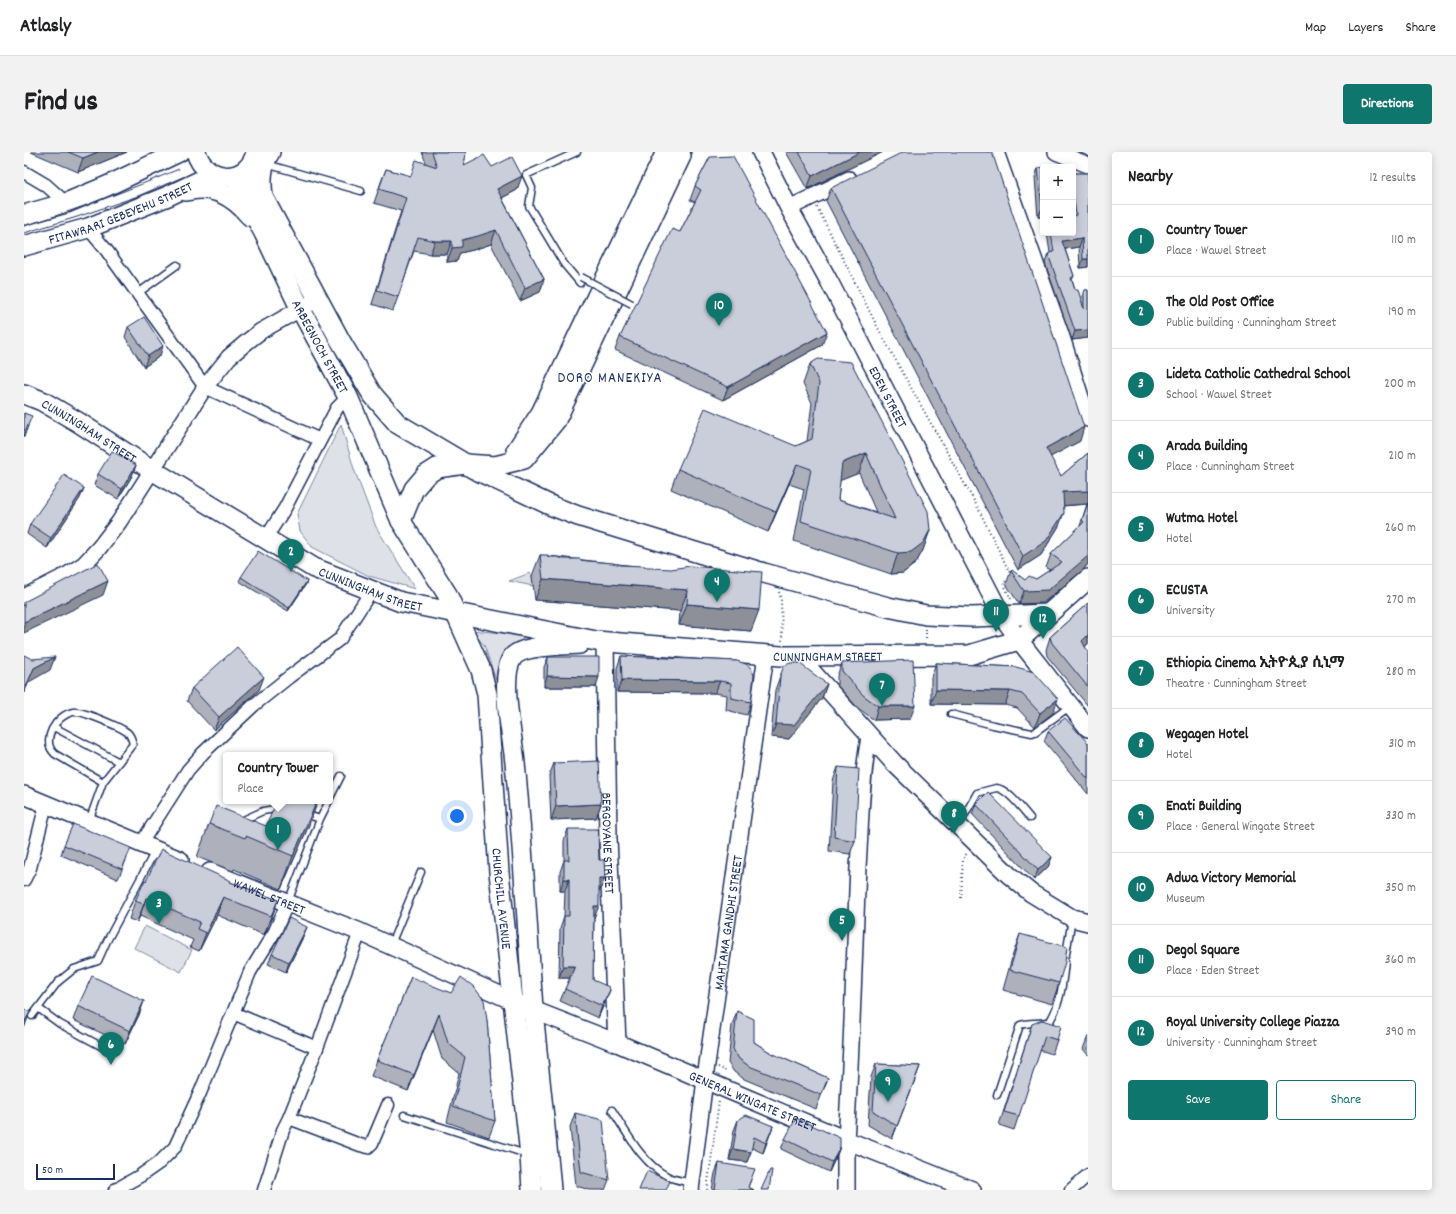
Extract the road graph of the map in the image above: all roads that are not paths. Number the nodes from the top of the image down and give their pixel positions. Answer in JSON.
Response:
{"nodes":[{"id":1,"x":196,"y":152,"type":"edge"},
{"id":2,"x":578,"y":152,"type":"edge"},
{"id":3,"x":666,"y":152,"type":"edge"},
{"id":4,"x":680,"y":152,"type":"edge"},
{"id":5,"x":762,"y":152,"type":"edge"},
{"id":6,"x":996,"y":152,"type":"edge"},
{"id":7,"x":1056,"y":152,"type":"edge"},
{"id":8,"x":172,"y":154,"type":"edge"},
{"id":9,"x":263,"y":156,"type":"edge"},
{"id":10,"x":1088,"y":165,"type":"edge"},
{"id":11,"x":24,"y":172,"type":"edge"},
{"id":12,"x":240,"y":173,"type":"junction"},
{"id":13,"x":862,"y":173,"type":"edge"},
{"id":14,"x":214,"y":174,"type":"junction"},
{"id":15,"x":361,"y":191,"type":"dead end"},
{"id":16,"x":262,"y":197,"type":"junction"},
{"id":17,"x":162,"y":198,"type":"junction"},
{"id":18,"x":66,"y":203,"type":"junction"},
{"id":19,"x":789,"y":208,"type":"junction"},
{"id":20,"x":24,"y":215,"type":"edge"},
{"id":21,"x":88,"y":228,"type":"junction"},
{"id":22,"x":264,"y":232,"type":"junction"},
{"id":23,"x":24,"y":246,"type":"edge"},
{"id":24,"x":176,"y":265,"type":"dead end"},
{"id":25,"x":138,"y":293,"type":"junction"},
{"id":26,"x":318,"y":299,"type":"junction"},
{"id":27,"x":634,"y":305,"type":"edge"},
{"id":28,"x":300,"y":308,"type":"junction"},
{"id":29,"x":205,"y":387,"type":"junction"},
{"id":30,"x":24,"y":394,"type":"edge"},
{"id":31,"x":348,"y":398,"type":"junction"},
{"id":32,"x":1088,"y":419,"type":"edge"},
{"id":33,"x":320,"y":440,"type":"junction"},
{"id":34,"x":465,"y":464,"type":"junction"},
{"id":35,"x":495,"y":466,"type":"junction"},
{"id":36,"x":152,"y":470,"type":"junction"},
{"id":37,"x":552,"y":506,"type":"junction"},
{"id":38,"x":401,"y":521,"type":"junction"},
{"id":39,"x":577,"y":524,"type":"dead end"},
{"id":40,"x":266,"y":538,"type":"junction"},
{"id":41,"x":1088,"y":579,"type":"edge"},
{"id":42,"x":372,"y":590,"type":"junction"},
{"id":43,"x":24,"y":597,"type":"edge"},
{"id":44,"x":1008,"y":610,"type":"junction"},
{"id":45,"x":456,"y":613,"type":"junction"},
{"id":46,"x":1048,"y":614,"type":"junction"},
{"id":47,"x":1019,"y":640,"type":"junction"},
{"id":48,"x":600,"y":642,"type":"junction"},
{"id":49,"x":529,"y":649,"type":"joint"},
{"id":50,"x":782,"y":656,"type":"junction"},
{"id":51,"x":1070,"y":706,"type":"junction"},
{"id":52,"x":951,"y":714,"type":"dead end"},
{"id":53,"x":54,"y":727,"type":"junction"},
{"id":54,"x":1088,"y":728,"type":"edge"},
{"id":55,"x":869,"y":737,"type":"junction"},
{"id":56,"x":119,"y":762,"type":"junction"},
{"id":57,"x":341,"y":776,"type":"dead end"},
{"id":58,"x":103,"y":782,"type":"junction"},
{"id":59,"x":333,"y":792,"type":"edge"},
{"id":60,"x":24,"y":794,"type":"edge"},
{"id":61,"x":46,"y":804,"type":"junction"},
{"id":62,"x":327,"y":804,"type":"edge"},
{"id":63,"x":288,"y":808,"type":"edge"},
{"id":64,"x":300,"y":812,"type":"edge"},
{"id":65,"x":1030,"y":818,"type":"dead end"},
{"id":66,"x":320,"y":819,"type":"junction"},
{"id":67,"x":235,"y":821,"type":"edge"},
{"id":68,"x":89,"y":822,"type":"junction"},
{"id":69,"x":958,"y":827,"type":"junction"},
{"id":70,"x":148,"y":848,"type":"junction"},
{"id":71,"x":421,"y":872,"type":"dead end"},
{"id":72,"x":24,"y":880,"type":"edge"},
{"id":73,"x":288,"y":904,"type":"junction"},
{"id":74,"x":1084,"y":921,"type":"edge"},
{"id":75,"x":360,"y":932,"type":"junction"},
{"id":76,"x":390,"y":945,"type":"junction"},
{"id":77,"x":1058,"y":958,"type":"edge"},
{"id":78,"x":1064,"y":960,"type":"junction"},
{"id":79,"x":513,"y":1001,"type":"junction"},
{"id":80,"x":38,"y":1008,"type":"junction"},
{"id":81,"x":533,"y":1010,"type":"junction"},
{"id":82,"x":233,"y":1013,"type":"junction"},
{"id":83,"x":32,"y":1016,"type":"dead end"},
{"id":84,"x":617,"y":1043,"type":"junction"},
{"id":85,"x":317,"y":1048,"type":"junction"},
{"id":86,"x":110,"y":1050,"type":"dead end"},
{"id":87,"x":705,"y":1080,"type":"junction"},
{"id":88,"x":997,"y":1095,"type":"dead end"},
{"id":89,"x":388,"y":1105,"type":"dead end"},
{"id":90,"x":612,"y":1110,"type":"dead end"},
{"id":91,"x":404,"y":1115,"type":"dead end"},
{"id":92,"x":289,"y":1118,"type":"junction"},
{"id":93,"x":846,"y":1140,"type":"junction"},
{"id":94,"x":530,"y":1155,"type":"junction"},
{"id":95,"x":1088,"y":1175,"type":"edge"},
{"id":96,"x":692,"y":1187,"type":"edge"},
{"id":97,"x":115,"y":1190,"type":"edge"},
{"id":98,"x":264,"y":1190,"type":"edge"},
{"id":99,"x":532,"y":1190,"type":"edge"},
{"id":100,"x":551,"y":1190,"type":"edge"},
{"id":101,"x":846,"y":1190,"type":"edge"},
{"id":102,"x":972,"y":1190,"type":"edge"},
{"id":103,"x":1071,"y":1190,"type":"edge"}],
"edges":[{"from":1,"to":14,"type":"main road"},
{"from":2,"to":27,"type":"lane","bridge":true},
{"from":3,"to":35,"type":"main road"},
{"from":4,"to":35,"type":"main road"},
{"from":5,"to":19,"type":"main road","name":"EDEN STREET"},
{"from":6,"to":32,"type":"street"},
{"from":7,"to":10,"type":"street"},
{"from":8,"to":18,"type":"main road","name":"FITAWRARI GEBEYEHU STREET"},
{"from":9,"to":12,"type":"main road"},
{"from":9,"to":15,"type":"lane"},
{"from":9,"to":16,"type":"main road"},
{"from":11,"to":18,"type":"street"},
{"from":12,"to":14,"type":"main road"},
{"from":12,"to":16,"type":"main road","name":"ARBEGNOCH STREET"},
{"from":12,"to":22,"type":"main road","name":"ARBEGNOCH STREET"},
{"from":13,"to":19,"type":"street"},
{"from":14,"to":17,"type":"main road","name":"FITAWRARI GEBEYEHU STREET"},
{"from":16,"to":26,"type":"main road","name":"ARBEGNOCH STREET"},
{"from":17,"to":21,"type":"main road","name":"FITAWRARI GEBEYEHU STREET"},
{"from":17,"to":22,"type":"main road"},
{"from":18,"to":20,"type":"main road","name":"FITAWRARI GEBEYEHU STREET"},
{"from":19,"to":44,"type":"main road","name":"EDEN STREET"},
{"from":21,"to":23,"type":"main road","name":"FITAWRARI GEBEYEHU STREET"},
{"from":21,"to":25,"type":"street"},
{"from":22,"to":28,"type":"main road","name":"ARBEGNOCH STREET"},
{"from":24,"to":25,"type":"lane"},
{"from":25,"to":29,"type":"street"},
{"from":26,"to":28,"type":"street"},
{"from":26,"to":34,"type":"main road","name":"ARBEGNOCH STREET"},
{"from":28,"to":29,"type":"street"},
{"from":28,"to":31,"type":"main road","name":"ARBEGNOCH STREET"},
{"from":29,"to":33,"type":"street"},
{"from":29,"to":36,"type":"street"},
{"from":30,"to":36,"type":"main road","name":"CUNNINGHAM STREET"},
{"from":31,"to":33,"type":"street"},
{"from":31,"to":38,"type":"main road","name":"ARBEGNOCH STREET"},
{"from":33,"to":40,"type":"street"},
{"from":34,"to":35,"type":"main road"},
{"from":34,"to":37,"type":"main road","name":"ARBEGNOCH STREET"},
{"from":34,"to":38,"type":"main road"},
{"from":36,"to":40,"type":"main road","name":"CUNNINGHAM STREET"},
{"from":36,"to":43,"type":"street"},
{"from":37,"to":39,"type":"lane"},
{"from":37,"to":44,"type":"main road","name":"ARBEGNOCH STREET"},
{"from":38,"to":45,"type":"main road","name":"ARBEGNOCH STREET"},
{"from":40,"to":42,"type":"main road","name":"CUNNINGHAM STREET"},
{"from":41,"to":46,"type":"main road","name":"CUNNINGHAM STREET"},
{"from":42,"to":45,"type":"main road","name":"CUNNINGHAM STREET"},
{"from":42,"to":70,"type":"street"},
{"from":44,"to":46,"type":"main road","name":"ARBEGNOCH STREET"},
{"from":44,"to":47,"type":"main road","name":"EDEN STREET"},
{"from":45,"to":48,"type":"main road","name":"CUNNINGHAM STREET"},
{"from":45,"to":79,"type":"main road","name":"CHURCHILL AVENUE"},
{"from":46,"to":47,"type":"main road","name":"CUNNINGHAM STREET"},
{"from":47,"to":50,"type":"main road","name":"CUNNINGHAM STREET"},
{"from":47,"to":51,"type":"main road","name":"EDEN STREET"},
{"from":48,"to":49,"type":"main road","name":"CUNNINGHAM STREET"},
{"from":48,"to":50,"type":"main road","name":"CUNNINGHAM STREET"},
{"from":48,"to":84,"type":"main road","name":"BERGOYANE STREET"},
{"from":49,"to":81,"type":"main road","name":"CHURCHILL AVENUE"},
{"from":50,"to":55,"type":"main road"},
{"from":50,"to":87,"type":"street","name":"MAHTAMA GANDHI STREET"},
{"from":51,"to":52,"type":"lane"},
{"from":51,"to":54,"type":"main road","name":"EDEN STREET"},
{"from":53,"to":56,"type":"lane"},
{"from":53,"to":56,"type":"lane"},
{"from":53,"to":58,"type":"lane"},
{"from":55,"to":69,"type":"main road"},
{"from":55,"to":93,"type":"street"},
{"from":56,"to":58,"type":"lane"},
{"from":57,"to":59,"type":"lane"},
{"from":58,"to":68,"type":"lane"},
{"from":60,"to":61,"type":"main road","name":"WAWEL STREET"},
{"from":61,"to":68,"type":"main road","name":"WAWEL STREET"},
{"from":61,"to":72,"type":"street"},
{"from":62,"to":66,"type":"lane"},
{"from":63,"to":67,"type":"lane"},
{"from":64,"to":66,"type":"lane"},
{"from":65,"to":69,"type":"lane"},
{"from":66,"to":73,"type":"lane"},
{"from":68,"to":70,"type":"main road","name":"WAWEL STREET"},
{"from":69,"to":74,"type":"main road"},
{"from":70,"to":73,"type":"main road","name":"WAWEL STREET"},
{"from":70,"to":80,"type":"lane"},
{"from":71,"to":76,"type":"lane"},
{"from":73,"to":75,"type":"main road","name":"WAWEL STREET"},
{"from":73,"to":82,"type":"street"},
{"from":74,"to":78,"type":"lane"},
{"from":75,"to":76,"type":"main road","name":"WAWEL STREET"},
{"from":75,"to":85,"type":"street"},
{"from":76,"to":79,"type":"main road","name":"WAWEL STREET"},
{"from":77,"to":78,"type":"lane"},
{"from":78,"to":88,"type":"lane"},
{"from":79,"to":81,"type":"main road","name":"WAWEL STREET"},
{"from":79,"to":94,"type":"main road","name":"CHURCHILL AVENUE"},
{"from":80,"to":83,"type":"lane"},
{"from":80,"to":86,"type":"lane"},
{"from":81,"to":84,"type":"main road","name":"GENERAL WINGATE STREET"},
{"from":81,"to":100,"type":"main road","name":"CHURCHILL AVENUE"},
{"from":82,"to":85,"type":"street"},
{"from":82,"to":97,"type":"street"},
{"from":84,"to":87,"type":"main road","name":"GENERAL WINGATE STREET"},
{"from":85,"to":92,"type":"street"},
{"from":87,"to":93,"type":"main road","name":"GENERAL WINGATE STREET"},
{"from":87,"to":96,"type":"street","name":"MAHTAMA GANDHI STREET"},
{"from":89,"to":92,"type":"street"},
{"from":90,"to":96,"type":"lane"},
{"from":91,"to":94,"type":"lane"},
{"from":92,"to":98,"type":"street"},
{"from":93,"to":101,"type":"main road"},
{"from":93,"to":102,"type":"main road","name":"GENERAL WINGATE STREET"},
{"from":94,"to":99,"type":"main road","name":"CHURCHILL AVENUE"},
{"from":95,"to":103,"type":"street"}]}
